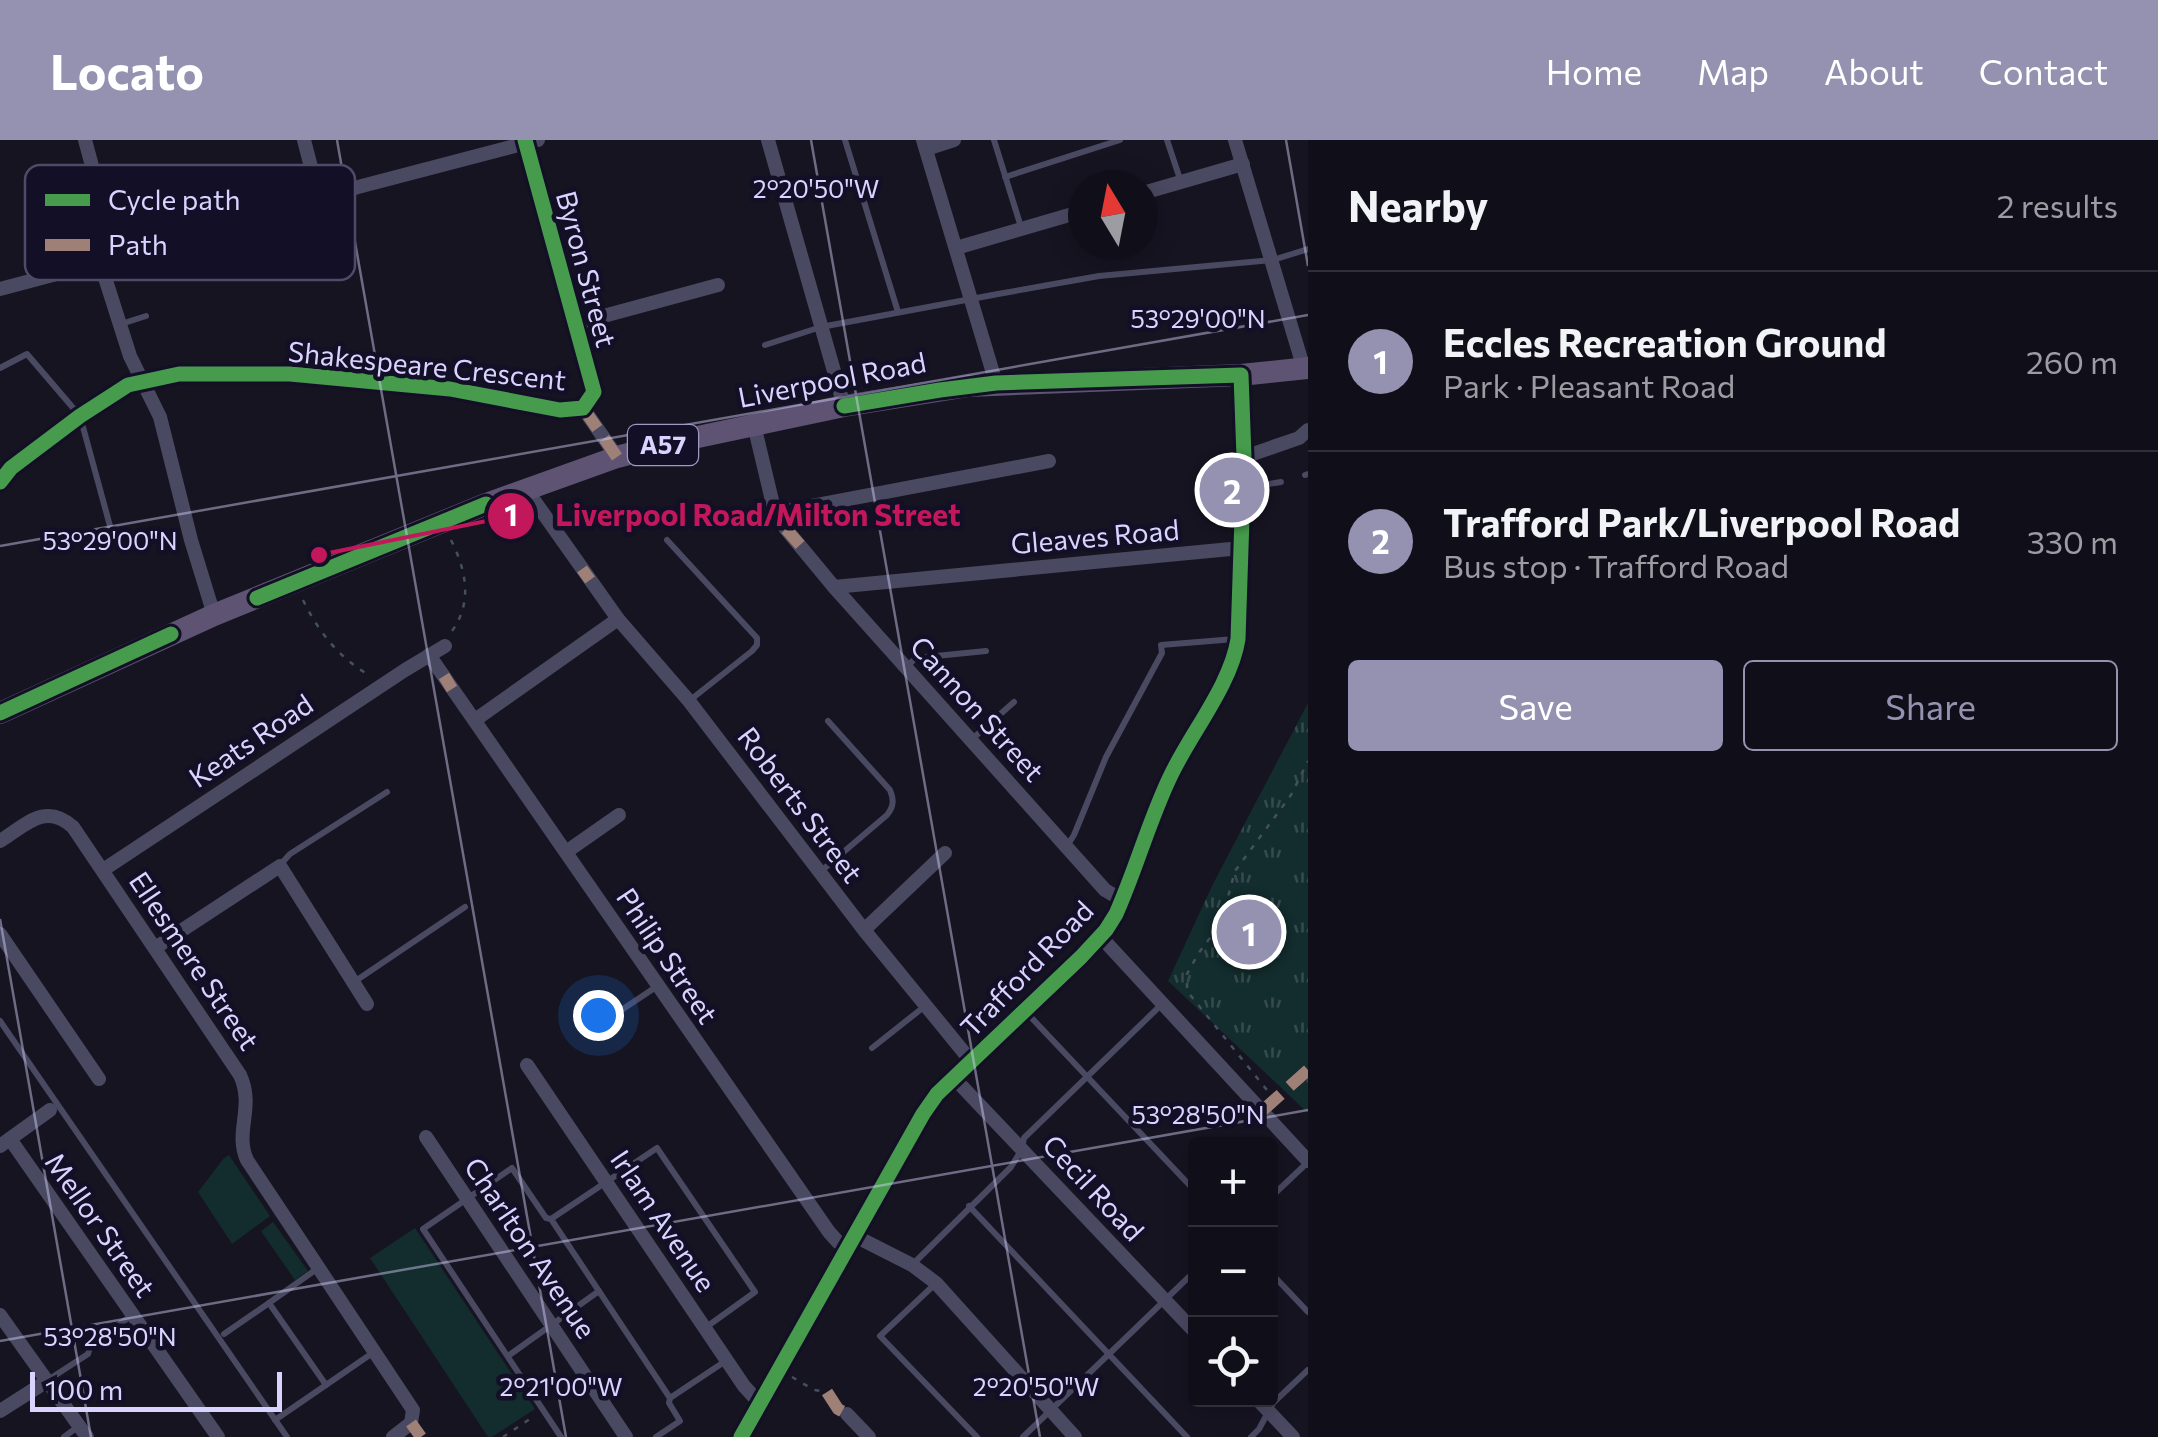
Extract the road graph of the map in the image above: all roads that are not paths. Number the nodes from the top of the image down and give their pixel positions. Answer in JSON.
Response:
{"nodes":[{"id":1,"x":85,"y":140,"type":"edge"},
{"id":2,"x":304,"y":140,"type":"edge"},
{"id":3,"x":768,"y":140,"type":"edge"},
{"id":4,"x":845,"y":140,"type":"edge"},
{"id":5,"x":954,"y":140,"type":"edge"},
{"id":6,"x":994,"y":140,"type":"edge"},
{"id":7,"x":1120,"y":140,"type":"edge"},
{"id":8,"x":1168,"y":140,"type":"edge"},
{"id":9,"x":1234,"y":140,"type":"edge"},
{"id":10,"x":530,"y":141,"type":"edge"},
{"id":11,"x":924,"y":144,"type":"edge"},
{"id":12,"x":1243,"y":164,"type":"junction"},
{"id":13,"x":92,"y":165,"type":"edge"},
{"id":14,"x":310,"y":165,"type":"edge"},
{"id":15,"x":1005,"y":176,"type":"junction"},
{"id":16,"x":1181,"y":182,"type":"junction"},
{"id":17,"x":355,"y":188,"type":"edge"},
{"id":18,"x":1158,"y":189,"type":"edge"},
{"id":19,"x":1068,"y":215,"type":"edge"},
{"id":20,"x":1022,"y":228,"type":"junction"},
{"id":21,"x":956,"y":248,"type":"junction"},
{"id":22,"x":1308,"y":249,"type":"edge"},
{"id":23,"x":1272,"y":260,"type":"junction"},
{"id":24,"x":33,"y":280,"type":"edge"},
{"id":25,"x":106,"y":280,"type":"edge"},
{"id":26,"x":718,"y":285,"type":"dead end"},
{"id":27,"x":0,"y":289,"type":"edge"},
{"id":28,"x":972,"y":298,"type":"junction"},
{"id":29,"x":898,"y":312,"type":"junction"},
{"id":30,"x":146,"y":316,"type":"dead end"},
{"id":31,"x":119,"y":324,"type":"junction"},
{"id":32,"x":574,"y":324,"type":"junction"},
{"id":33,"x":821,"y":327,"type":"junction"},
{"id":34,"x":765,"y":345,"type":"dead end"},
{"id":35,"x":0,"y":368,"type":"edge"},
{"id":36,"x":1306,"y":368,"type":"edge"},
{"id":37,"x":1241,"y":375,"type":"junction"},
{"id":38,"x":142,"y":380,"type":"junction"},
{"id":39,"x":996,"y":383,"type":"junction"},
{"id":40,"x":844,"y":406,"type":"junction"},
{"id":41,"x":583,"y":408,"type":"junction"},
{"id":42,"x":80,"y":416,"type":"junction"},
{"id":43,"x":754,"y":425,"type":"junction"},
{"id":44,"x":1308,"y":430,"type":"edge"},
{"id":45,"x":617,"y":456,"type":"junction"},
{"id":46,"x":1244,"y":457,"type":"junction"},
{"id":47,"x":1048,"y":461,"type":"dead end"},
{"id":48,"x":0,"y":482,"type":"edge"},
{"id":49,"x":1281,"y":482,"type":"dead end"},
{"id":50,"x":1244,"y":488,"type":"junction"},
{"id":51,"x":526,"y":490,"type":"junction"},
{"id":52,"x":775,"y":513,"type":"junction"},
{"id":53,"x":110,"y":526,"type":"dead end"},
{"id":54,"x":667,"y":540,"type":"dead end"},
{"id":55,"x":1241,"y":548,"type":"junction"},
{"id":56,"x":834,"y":587,"type":"junction"},
{"id":57,"x":214,"y":615,"type":"junction"},
{"id":58,"x":618,"y":619,"type":"junction"},
{"id":59,"x":1238,"y":639,"type":"junction"},
{"id":60,"x":446,"y":646,"type":"road end"},
{"id":61,"x":986,"y":651,"type":"dead end"},
{"id":62,"x":428,"y":655,"type":"junction"},
{"id":63,"x":906,"y":667,"type":"junction"},
{"id":64,"x":689,"y":701,"type":"junction"},
{"id":65,"x":1014,"y":702,"type":"dead end"},
{"id":66,"x":0,"y":713,"type":"edge"},
{"id":67,"x":475,"y":720,"type":"junction"},
{"id":68,"x":828,"y":721,"type":"dead end"},
{"id":69,"x":970,"y":740,"type":"junction"},
{"id":70,"x":388,"y":792,"type":"dead end"},
{"id":71,"x":619,"y":815,"type":"dead end"},
{"id":72,"x":0,"y":841,"type":"edge"},
{"id":73,"x":1066,"y":847,"type":"junction"},
{"id":74,"x":566,"y":852,"type":"junction"},
{"id":75,"x":945,"y":854,"type":"dead end"},
{"id":76,"x":280,"y":866,"type":"junction"},
{"id":77,"x":102,"y":870,"type":"junction"},
{"id":78,"x":819,"y":873,"type":"junction"},
{"id":79,"x":1122,"y":900,"type":"junction"},
{"id":80,"x":465,"y":907,"type":"dead end"},
{"id":81,"x":864,"y":930,"type":"junction"},
{"id":82,"x":0,"y":934,"type":"edge"},
{"id":83,"x":1100,"y":936,"type":"junction"},
{"id":84,"x":155,"y":948,"type":"junction"},
{"id":85,"x":353,"y":982,"type":"junction"},
{"id":86,"x":657,"y":986,"type":"junction"},
{"id":87,"x":367,"y":1004,"type":"dead end"},
{"id":88,"x":1162,"y":1004,"type":"junction"},
{"id":89,"x":926,"y":1005,"type":"junction"},
{"id":90,"x":1025,"y":1011,"type":"junction"},
{"id":91,"x":611,"y":1017,"type":"dead end"},
{"id":92,"x":0,"y":1021,"type":"edge"},
{"id":93,"x":872,"y":1048,"type":"dead end"},
{"id":94,"x":972,"y":1061,"type":"junction"},
{"id":95,"x":527,"y":1065,"type":"dead end"},
{"id":96,"x":954,"y":1078,"type":"junction"},
{"id":97,"x":1088,"y":1078,"type":"junction"},
{"id":98,"x":99,"y":1079,"type":"dead end"},
{"id":99,"x":50,"y":1110,"type":"dead end"},
{"id":100,"x":426,"y":1137,"type":"dead end"},
{"id":101,"x":5,"y":1143,"type":"edge"},
{"id":102,"x":1022,"y":1149,"type":"junction"},
{"id":103,"x":1308,"y":1162,"type":"edge"},
{"id":104,"x":606,"y":1181,"type":"junction"},
{"id":105,"x":1188,"y":1184,"type":"edge"},
{"id":106,"x":1278,"y":1190,"type":"edge"},
{"id":107,"x":468,"y":1199,"type":"junction"},
{"id":108,"x":970,"y":1206,"type":"junction"},
{"id":109,"x":551,"y":1219,"type":"junction"},
{"id":110,"x":850,"y":1241,"type":"junction"},
{"id":111,"x":912,"y":1265,"type":"junction"},
{"id":112,"x":319,"y":1267,"type":"junction"},
{"id":113,"x":1188,"y":1278,"type":"edge"},
{"id":114,"x":1278,"y":1280,"type":"edge"},
{"id":115,"x":936,"y":1283,"type":"junction"},
{"id":116,"x":599,"y":1292,"type":"junction"},
{"id":117,"x":1164,"y":1300,"type":"junction"},
{"id":118,"x":269,"y":1303,"type":"junction"},
{"id":119,"x":1308,"y":1312,"type":"edge"},
{"id":120,"x":0,"y":1315,"type":"edge"},
{"id":121,"x":132,"y":1315,"type":"junction"},
{"id":122,"x":551,"y":1325,"type":"junction"},
{"id":123,"x":1188,"y":1326,"type":"edge"},
{"id":124,"x":705,"y":1328,"type":"junction"},
{"id":125,"x":224,"y":1334,"type":"dead end"},
{"id":126,"x":6,"y":1337,"type":"edge"},
{"id":127,"x":375,"y":1351,"type":"junction"},
{"id":128,"x":1109,"y":1354,"type":"junction"},
{"id":129,"x":508,"y":1356,"type":"junction"},
{"id":130,"x":726,"y":1360,"type":"junction"},
{"id":131,"x":1308,"y":1370,"type":"edge"},
{"id":132,"x":47,"y":1381,"type":"junction"},
{"id":133,"x":326,"y":1385,"type":"junction"},
{"id":134,"x":670,"y":1398,"type":"junction"},
{"id":135,"x":762,"y":1401,"type":"junction"},
{"id":136,"x":1265,"y":1407,"type":"edge"},
{"id":137,"x":0,"y":1411,"type":"edge"},
{"id":138,"x":1050,"y":1411,"type":"junction"},
{"id":139,"x":1270,"y":1412,"type":"junction"},
{"id":140,"x":847,"y":1414,"type":"dead end"},
{"id":141,"x":276,"y":1420,"type":"junction"},
{"id":142,"x":83,"y":1432,"type":"edge"},
{"id":143,"x":64,"y":1437,"type":"edge"},
{"id":144,"x":218,"y":1437,"type":"edge"},
{"id":145,"x":288,"y":1437,"type":"edge"},
{"id":146,"x":392,"y":1437,"type":"edge"},
{"id":147,"x":561,"y":1437,"type":"edge"},
{"id":148,"x":626,"y":1437,"type":"edge"},
{"id":149,"x":656,"y":1437,"type":"edge"},
{"id":150,"x":741,"y":1437,"type":"edge"},
{"id":151,"x":869,"y":1437,"type":"edge"},
{"id":152,"x":976,"y":1437,"type":"edge"},
{"id":153,"x":1023,"y":1437,"type":"edge"},
{"id":154,"x":1075,"y":1437,"type":"edge"},
{"id":155,"x":1188,"y":1437,"type":"edge"},
{"id":156,"x":1251,"y":1437,"type":"edge"},
{"id":157,"x":1293,"y":1437,"type":"edge"}],
"edges":[{"from":1,"to":13,"type":"street"},
{"from":2,"to":14,"type":"street"},
{"from":3,"to":33,"type":"street"},
{"from":4,"to":29,"type":"lane"},
{"from":5,"to":11,"type":"street"},
{"from":6,"to":15,"type":"lane"},
{"from":7,"to":15,"type":"lane"},
{"from":8,"to":16,"type":"lane"},
{"from":9,"to":12,"type":"street"},
{"from":10,"to":17,"type":"street"},
{"from":10,"to":32,"type":"street","name":"Byron Street"},
{"from":11,"to":21,"type":"street"},
{"from":12,"to":16,"type":"street"},
{"from":12,"to":23,"type":"street"},
{"from":15,"to":20,"type":"lane"},
{"from":16,"to":18,"type":"street"},
{"from":19,"to":20,"type":"street"},
{"from":20,"to":21,"type":"street"},
{"from":21,"to":28,"type":"street"},
{"from":22,"to":23,"type":"lane"},
{"from":23,"to":28,"type":"lane"},
{"from":23,"to":36,"type":"street"},
{"from":24,"to":27,"type":"street"},
{"from":25,"to":31,"type":"street"},
{"from":26,"to":32,"type":"street"},
{"from":28,"to":29,"type":"lane"},
{"from":28,"to":39,"type":"street"},
{"from":29,"to":33,"type":"lane"},
{"from":30,"to":31,"type":"lane"},
{"from":31,"to":38,"type":"street"},
{"from":32,"to":41,"type":"street","name":"Byron Street"},
{"from":33,"to":34,"type":"lane"},
{"from":33,"to":40,"type":"street"},
{"from":35,"to":42,"type":"lane"},
{"from":36,"to":37,"type":"main road","name":"Liverpool Road","number":"A57"},
{"from":37,"to":39,"type":"main road","name":"Liverpool Road","number":"A57"},
{"from":37,"to":46,"type":"street","name":"Trafford Road"},
{"from":38,"to":41,"type":"street","name":"Shakespeare Crescent"},
{"from":38,"to":42,"type":"street","name":"Shakespeare Crescent"},
{"from":38,"to":57,"type":"street"},
{"from":39,"to":40,"type":"main road","name":"Liverpool Road","number":"A57"},
{"from":40,"to":43,"type":"main road","name":"Liverpool Road","number":"A57"},
{"from":41,"to":45,"type":"street"},
{"from":42,"to":48,"type":"street","name":"Shakespeare Crescent"},
{"from":42,"to":53,"type":"lane"},
{"from":43,"to":45,"type":"main road","name":"Liverpool Road","number":"A57"},
{"from":43,"to":52,"type":"street","name":"Cannon Street"},
{"from":44,"to":46,"type":"street"},
{"from":45,"to":51,"type":"main road","name":"Liverpool Road","number":"A57"},
{"from":46,"to":50,"type":"street","name":"Trafford Road"},
{"from":47,"to":52,"type":"street"},
{"from":49,"to":50,"type":"lane"},
{"from":50,"to":55,"type":"street","name":"Trafford Road"},
{"from":51,"to":57,"type":"main road","name":"Liverpool Road","number":"A57"},
{"from":51,"to":58,"type":"street","name":"Roberts Street"},
{"from":52,"to":56,"type":"street","name":"Cannon Street"},
{"from":54,"to":64,"type":"lane"},
{"from":55,"to":56,"type":"street","name":"Gleaves Road"},
{"from":55,"to":59,"type":"street","name":"Trafford Road"},
{"from":56,"to":63,"type":"street","name":"Cannon Street"},
{"from":57,"to":66,"type":"main road","name":"Liverpool Road","number":"A57"},
{"from":58,"to":64,"type":"street","name":"Roberts Street"},
{"from":58,"to":67,"type":"street"},
{"from":59,"to":73,"type":"lane"},
{"from":59,"to":79,"type":"street","name":"Trafford Road"},
{"from":60,"to":62,"type":"street","name":"Keats Road"},
{"from":61,"to":63,"type":"lane"},
{"from":62,"to":67,"type":"street","name":"Philip Street"},
{"from":62,"to":77,"type":"street","name":"Keats Road"},
{"from":63,"to":69,"type":"street","name":"Cannon Street"},
{"from":64,"to":78,"type":"street","name":"Roberts Street"},
{"from":65,"to":69,"type":"lane"},
{"from":67,"to":74,"type":"street","name":"Philip Street"},
{"from":68,"to":78,"type":"lane"},
{"from":69,"to":73,"type":"street","name":"Cannon Street"},
{"from":70,"to":76,"type":"lane"},
{"from":71,"to":74,"type":"street"},
{"from":72,"to":77,"type":"street","name":"Ellesmere Street"},
{"from":73,"to":79,"type":"street","name":"Cannon Street"},
{"from":74,"to":86,"type":"street","name":"Philip Street"},
{"from":75,"to":81,"type":"street"},
{"from":76,"to":84,"type":"street"},
{"from":76,"to":85,"type":"street"},
{"from":77,"to":84,"type":"street","name":"Ellesmere Street"},
{"from":78,"to":81,"type":"street","name":"Roberts Street"},
{"from":79,"to":83,"type":"street","name":"Trafford Road"},
{"from":80,"to":85,"type":"lane"},
{"from":81,"to":89,"type":"street","name":"Roberts Street"},
{"from":82,"to":98,"type":"street"},
{"from":83,"to":88,"type":"street"},
{"from":83,"to":90,"type":"street","name":"Trafford Road"},
{"from":84,"to":112,"type":"street","name":"Ellesmere Street"},
{"from":85,"to":87,"type":"street"},
{"from":86,"to":91,"type":"lane"},
{"from":86,"to":110,"type":"street","name":"Philip Street"},
{"from":88,"to":97,"type":"lane"},
{"from":88,"to":103,"type":"street"},
{"from":89,"to":93,"type":"lane"},
{"from":89,"to":94,"type":"street","name":"Roberts Street"},
{"from":90,"to":94,"type":"street","name":"Trafford Road"},
{"from":90,"to":97,"type":"lane"},
{"from":92,"to":141,"type":"lane"},
{"from":94,"to":96,"type":"street","name":"Trafford Road"},
{"from":95,"to":104,"type":"street","name":"Irlam Avenue"},
{"from":96,"to":102,"type":"street","name":"Cecil Road"},
{"from":96,"to":110,"type":"street","name":"Trafford Road"},
{"from":97,"to":102,"type":"lane"},
{"from":97,"to":105,"type":"lane"},
{"from":99,"to":101,"type":"street"},
{"from":100,"to":107,"type":"street","name":"Charlton Avenue"},
{"from":101,"to":121,"type":"street","name":"Mellor Street"},
{"from":102,"to":108,"type":"lane"},
{"from":102,"to":117,"type":"street","name":"Cecil Road"},
{"from":103,"to":106,"type":"lane"},
{"from":104,"to":109,"type":"lane"},
{"from":104,"to":124,"type":"street","name":"Irlam Avenue"},
{"from":104,"to":124,"type":"lane"},
{"from":107,"to":109,"type":"lane"},
{"from":107,"to":122,"type":"street","name":"Charlton Avenue"},
{"from":107,"to":129,"type":"lane"},
{"from":108,"to":111,"type":"lane"},
{"from":108,"to":128,"type":"lane"},
{"from":109,"to":116,"type":"lane"},
{"from":110,"to":111,"type":"street"},
{"from":110,"to":135,"type":"street","name":"Trafford Road"},
{"from":111,"to":115,"type":"street"},
{"from":112,"to":118,"type":"lane"},
{"from":112,"to":127,"type":"street","name":"Ellesmere Street"},
{"from":113,"to":117,"type":"lane"},
{"from":114,"to":119,"type":"lane"},
{"from":115,"to":138,"type":"street"},
{"from":115,"to":152,"type":"lane"},
{"from":116,"to":122,"type":"lane"},
{"from":116,"to":134,"type":"lane"},
{"from":117,"to":123,"type":"street","name":"Cecil Road"},
{"from":117,"to":128,"type":"lane"},
{"from":118,"to":125,"type":"lane"},
{"from":118,"to":133,"type":"lane"},
{"from":120,"to":126,"type":"street"},
{"from":121,"to":132,"type":"lane"},
{"from":121,"to":144,"type":"street","name":"Mellor Street"},
{"from":122,"to":129,"type":"lane"},
{"from":122,"to":148,"type":"street","name":"Charlton Avenue"},
{"from":124,"to":130,"type":"street","name":"Irlam Avenue"},
{"from":126,"to":132,"type":"street"},
{"from":127,"to":133,"type":"lane"},
{"from":127,"to":146,"type":"street","name":"Ellesmere Street"},
{"from":128,"to":138,"type":"lane"},
{"from":128,"to":155,"type":"lane"},
{"from":129,"to":147,"type":"lane"},
{"from":130,"to":134,"type":"lane"},
{"from":130,"to":135,"type":"street","name":"Irlam Avenue"},
{"from":131,"to":139,"type":"lane"},
{"from":132,"to":137,"type":"street"},
{"from":132,"to":142,"type":"street"},
{"from":133,"to":141,"type":"lane"},
{"from":134,"to":149,"type":"lane"},
{"from":135,"to":150,"type":"street","name":"Trafford Road"},
{"from":136,"to":139,"type":"street"},
{"from":138,"to":153,"type":"lane"},
{"from":138,"to":154,"type":"street"},
{"from":139,"to":156,"type":"lane"},
{"from":139,"to":157,"type":"street"},
{"from":140,"to":151,"type":"street"},
{"from":141,"to":145,"type":"lane"},
{"from":142,"to":143,"type":"lane"}]}
